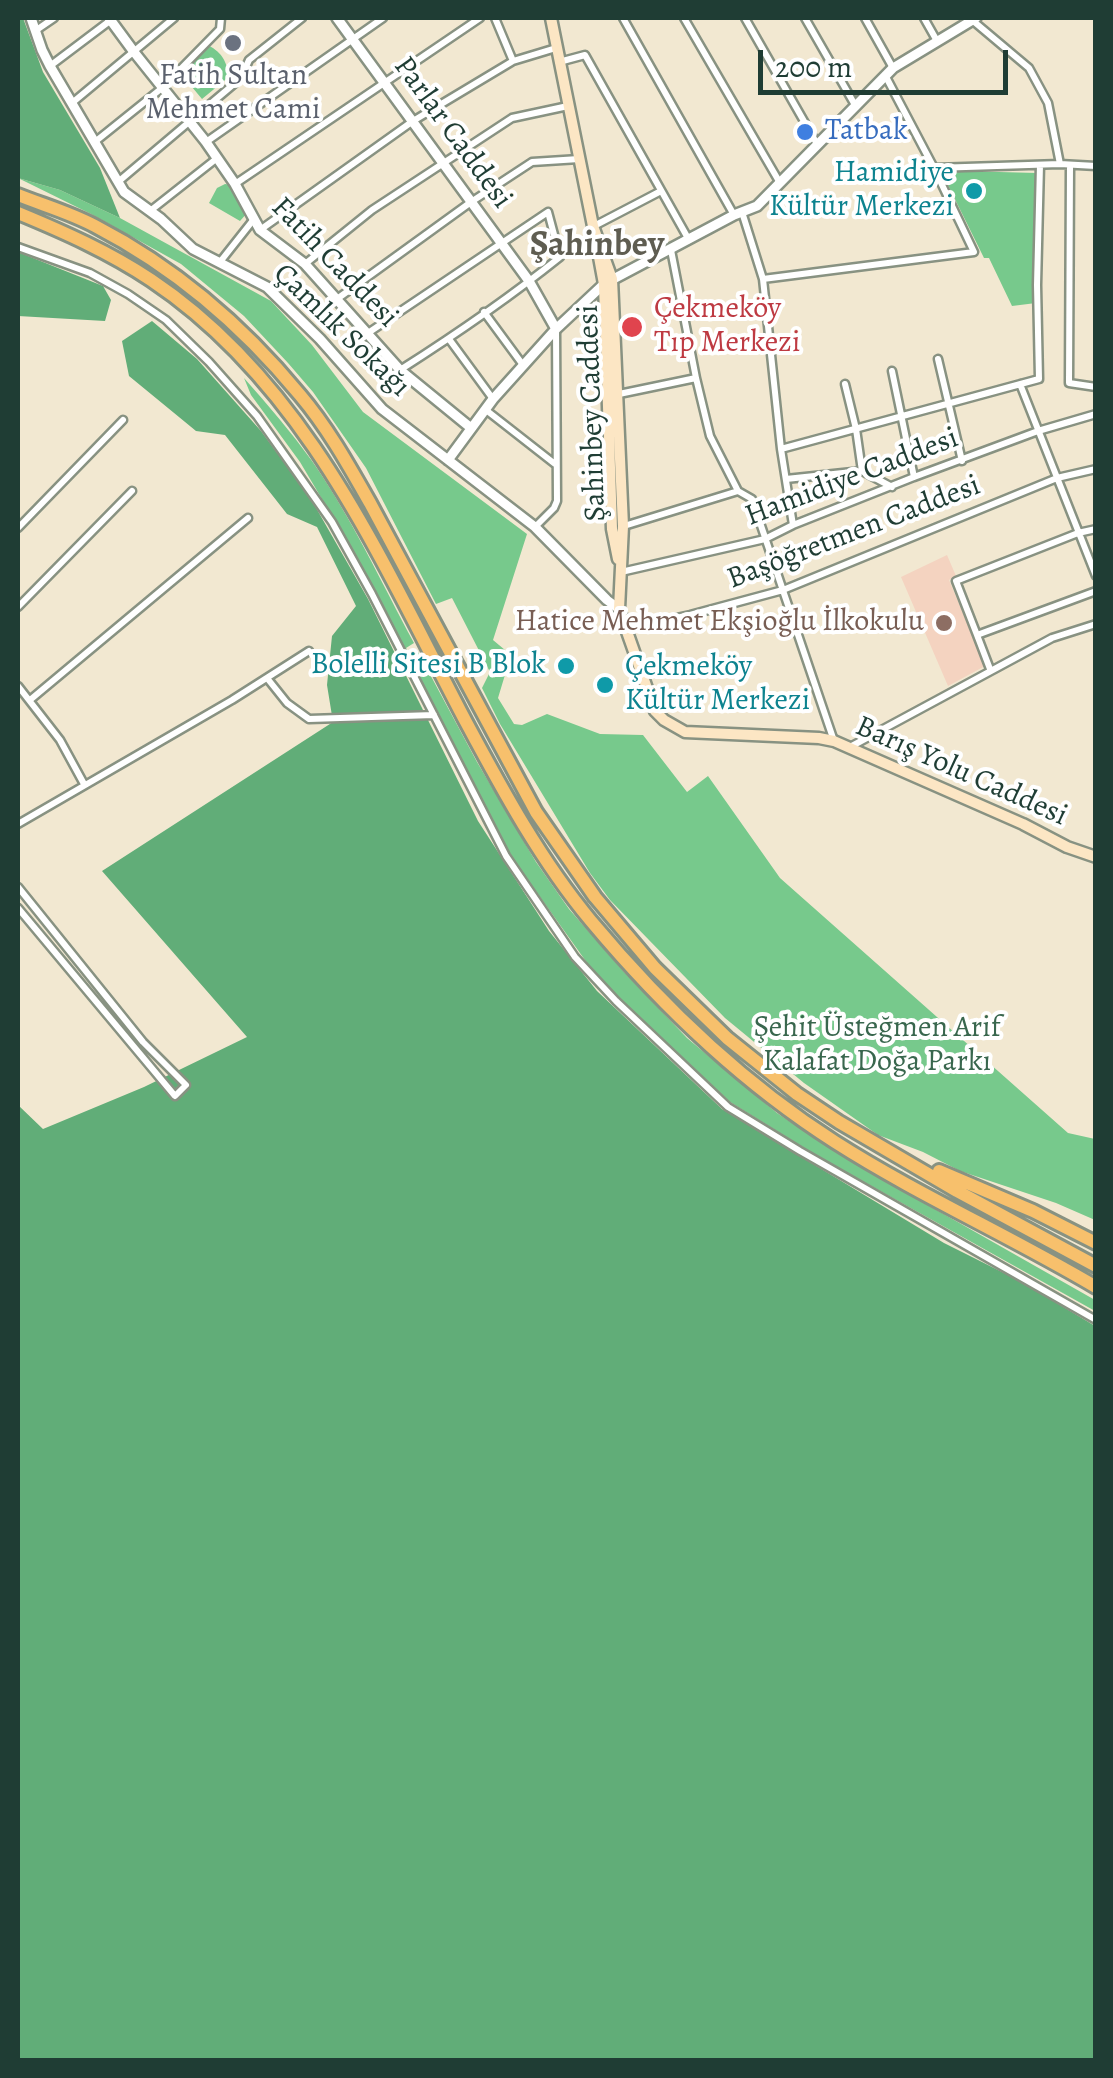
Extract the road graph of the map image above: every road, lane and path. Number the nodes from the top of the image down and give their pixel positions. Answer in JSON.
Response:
{"nodes":[{"id":1,"x":31,"y":18,"type":"edge"},
{"id":2,"x":54,"y":18,"type":"edge"},
{"id":3,"x":174,"y":18,"type":"edge"},
{"id":4,"x":221,"y":18,"type":"edge"},
{"id":5,"x":302,"y":18,"type":"edge"},
{"id":6,"x":337,"y":18,"type":"edge"},
{"id":7,"x":383,"y":18,"type":"edge"},
{"id":8,"x":480,"y":18,"type":"edge"},
{"id":9,"x":494,"y":18,"type":"edge"},
{"id":10,"x":551,"y":18,"type":"edge"},
{"id":11,"x":623,"y":18,"type":"edge"},
{"id":12,"x":684,"y":18,"type":"edge"},
{"id":13,"x":745,"y":18,"type":"edge"},
{"id":14,"x":805,"y":18,"type":"edge"},
{"id":15,"x":865,"y":18,"type":"edge"},
{"id":16,"x":924,"y":18,"type":"edge"},
{"id":17,"x":110,"y":19,"type":"edge"},
{"id":18,"x":974,"y":19,"type":"edge"},
{"id":19,"x":164,"y":20,"type":"edge"},
{"id":20,"x":36,"y":31,"type":"junction"},
{"id":21,"x":352,"y":38,"type":"junction"},
{"id":22,"x":937,"y":41,"type":"junction"},
{"id":23,"x":556,"y":48,"type":"junction"},
{"id":24,"x":134,"y":52,"type":"junction"},
{"id":25,"x":514,"y":61,"type":"junction"},
{"id":26,"x":558,"y":62,"type":"junction"},
{"id":27,"x":50,"y":66,"type":"junction"},
{"id":28,"x":889,"y":72,"type":"junction"},
{"id":29,"x":385,"y":82,"type":"junction"},
{"id":30,"x":162,"y":88,"type":"junction"},
{"id":31,"x":71,"y":104,"type":"junction"},
{"id":32,"x":855,"y":104,"type":"junction"},
{"id":33,"x":568,"y":106,"type":"junction"},
{"id":34,"x":413,"y":121,"type":"junction"},
{"id":35,"x":190,"y":122,"type":"junction"},
{"id":36,"x":96,"y":141,"type":"junction"},
{"id":37,"x":206,"y":142,"type":"junction"},
{"id":38,"x":817,"y":144,"type":"junction"},
{"id":39,"x":216,"y":159,"type":"junction"},
{"id":40,"x":580,"y":159,"type":"junction"},
{"id":41,"x":442,"y":163,"type":"junction"},
{"id":42,"x":1060,"y":164,"type":"junction"},
{"id":43,"x":1040,"y":165,"type":"junction"},
{"id":44,"x":1070,"y":166,"type":"junction"},
{"id":45,"x":1096,"y":166,"type":"edge"},
{"id":46,"x":934,"y":168,"type":"junction"},
{"id":47,"x":118,"y":182,"type":"junction"},
{"id":48,"x":780,"y":183,"type":"junction"},
{"id":49,"x":235,"y":184,"type":"junction"},
{"id":50,"x":660,"y":192,"type":"junction"},
{"id":51,"x":18,"y":195,"type":"edge"},
{"id":52,"x":471,"y":202,"type":"junction"},
{"id":53,"x":149,"y":212,"type":"junction"},
{"id":54,"x":18,"y":213,"type":"edge"},
{"id":55,"x":738,"y":214,"type":"junction"},
{"id":56,"x":254,"y":219,"type":"junction"},
{"id":57,"x":593,"y":226,"type":"junction"},
{"id":58,"x":260,"y":230,"type":"junction"},
{"id":59,"x":689,"y":240,"type":"junction"},
{"id":60,"x":501,"y":242,"type":"junction"},
{"id":61,"x":18,"y":247,"type":"edge"},
{"id":62,"x":670,"y":250,"type":"junction"},
{"id":63,"x":220,"y":262,"type":"junction"},
{"id":64,"x":305,"y":264,"type":"junction"},
{"id":65,"x":762,"y":279,"type":"junction"},
{"id":66,"x":529,"y":282,"type":"junction"},
{"id":67,"x":608,"y":282,"type":"junction"},
{"id":68,"x":336,"y":300,"type":"junction"},
{"id":69,"x":484,"y":312,"type":"junction"},
{"id":70,"x":556,"y":329,"type":"junction"},
{"id":71,"x":368,"y":333,"type":"junction"},
{"id":72,"x":449,"y":338,"type":"junction"},
{"id":73,"x":938,"y":359,"type":"dead end"},
{"id":74,"x":523,"y":366,"type":"junction"},
{"id":75,"x":400,"y":370,"type":"junction"},
{"id":76,"x":892,"y":371,"type":"dead end"},
{"id":77,"x":696,"y":378,"type":"junction"},
{"id":78,"x":845,"y":384,"type":"dead end"},
{"id":79,"x":1020,"y":384,"type":"junction"},
{"id":80,"x":1096,"y":386,"type":"edge"},
{"id":81,"x":619,"y":394,"type":"junction"},
{"id":82,"x":493,"y":399,"type":"junction"},
{"id":83,"x":949,"y":404,"type":"junction"},
{"id":84,"x":486,"y":410,"type":"junction"},
{"id":85,"x":1096,"y":414,"type":"edge"},
{"id":86,"x":902,"y":416,"type":"junction"},
{"id":87,"x":122,"y":420,"type":"dead end"},
{"id":88,"x":471,"y":428,"type":"junction"},
{"id":89,"x":856,"y":429,"type":"junction"},
{"id":90,"x":1038,"y":431,"type":"junction"},
{"id":91,"x":781,"y":449,"type":"junction"},
{"id":92,"x":448,"y":460,"type":"junction"},
{"id":93,"x":962,"y":460,"type":"junction"},
{"id":94,"x":556,"y":465,"type":"junction"},
{"id":95,"x":1096,"y":469,"type":"edge"},
{"id":96,"x":862,"y":471,"type":"junction"},
{"id":97,"x":914,"y":478,"type":"junction"},
{"id":98,"x":1057,"y":478,"type":"junction"},
{"id":99,"x":786,"y":480,"type":"junction"},
{"id":100,"x":892,"y":487,"type":"junction"},
{"id":101,"x":132,"y":491,"type":"dead end"},
{"id":102,"x":738,"y":491,"type":"junction"},
{"id":103,"x":248,"y":518,"type":"dead end"},
{"id":104,"x":793,"y":524,"type":"junction"},
{"id":105,"x":623,"y":526,"type":"junction"},
{"id":106,"x":535,"y":527,"type":"junction"},
{"id":107,"x":18,"y":528,"type":"edge"},
{"id":108,"x":1096,"y":528,"type":"edge"},
{"id":109,"x":1078,"y":533,"type":"junction"},
{"id":110,"x":765,"y":539,"type":"junction"},
{"id":111,"x":621,"y":572,"type":"junction"},
{"id":112,"x":1096,"y":576,"type":"edge"},
{"id":113,"x":783,"y":590,"type":"junction"},
{"id":114,"x":1096,"y":591,"type":"edge"},
{"id":115,"x":18,"y":607,"type":"edge"},
{"id":116,"x":619,"y":609,"type":"junction"},
{"id":117,"x":1096,"y":624,"type":"edge"},
{"id":118,"x":625,"y":629,"type":"junction"},
{"id":119,"x":977,"y":634,"type":"junction"},
{"id":120,"x":309,"y":651,"type":"dead end"},
{"id":121,"x":990,"y":669,"type":"junction"},
{"id":122,"x":267,"y":678,"type":"junction"},
{"id":123,"x":18,"y":686,"type":"edge"},
{"id":124,"x":30,"y":700,"type":"junction"},
{"id":125,"x":434,"y":715,"type":"junction"},
{"id":126,"x":685,"y":732,"type":"joint"},
{"id":127,"x":834,"y":741,"type":"junction"},
{"id":128,"x":850,"y":748,"type":"junction"},
{"id":129,"x":84,"y":784,"type":"junction"},
{"id":130,"x":18,"y":824,"type":"edge"},
{"id":131,"x":1096,"y":857,"type":"edge"},
{"id":132,"x":18,"y":887,"type":"edge"},
{"id":133,"x":18,"y":908,"type":"edge"},
{"id":134,"x":885,"y":1148,"type":"junction"},
{"id":135,"x":1096,"y":1243,"type":"edge"},
{"id":136,"x":1096,"y":1266,"type":"edge"},
{"id":137,"x":1096,"y":1286,"type":"edge"},
{"id":138,"x":1096,"y":1320,"type":"edge"}],
"edges":[{"from":1,"to":20,"type":"street","name":"Çamlık Sokağı"},
{"from":2,"to":20,"type":"street"},
{"from":3,"to":19,"type":"street"},
{"from":4,"to":30,"type":"street"},
{"from":5,"to":35,"type":"street"},
{"from":6,"to":21,"type":"street","name":"Parlar Caddesi"},
{"from":7,"to":21,"type":"street"},
{"from":8,"to":29,"type":"street"},
{"from":9,"to":25,"type":"street"},
{"from":10,"to":23,"type":"main road","name":"Şahinbey Caddesi"},
{"from":11,"to":55,"type":"street"},
{"from":12,"to":48,"type":"street"},
{"from":13,"to":38,"type":"street"},
{"from":14,"to":32,"type":"street"},
{"from":15,"to":28,"type":"street"},
{"from":16,"to":22,"type":"street"},
{"from":17,"to":24,"type":"street","name":"Fatih Caddesi"},
{"from":17,"to":27,"type":"street"},
{"from":18,"to":22,"type":"street"},
{"from":18,"to":42,"type":"street"},
{"from":19,"to":24,"type":"street"},
{"from":20,"to":27,"type":"street","name":"Çamlık Sokağı"},
{"from":21,"to":29,"type":"street","name":"Parlar Caddesi"},
{"from":21,"to":37,"type":"street"},
{"from":22,"to":28,"type":"street"},
{"from":23,"to":25,"type":"street"},
{"from":23,"to":26,"type":"main road","name":"Şahinbey Caddesi"},
{"from":24,"to":30,"type":"street","name":"Fatih Caddesi"},
{"from":24,"to":31,"type":"street"},
{"from":25,"to":34,"type":"street"},
{"from":26,"to":33,"type":"main road","name":"Şahinbey Caddesi"},
{"from":26,"to":50,"type":"street"},
{"from":27,"to":31,"type":"street","name":"Çamlık Sokağı"},
{"from":28,"to":32,"type":"street"},
{"from":28,"to":46,"type":"street"},
{"from":29,"to":34,"type":"street","name":"Parlar Caddesi"},
{"from":29,"to":49,"type":"street"},
{"from":30,"to":35,"type":"street","name":"Fatih Caddesi"},
{"from":30,"to":36,"type":"street"},
{"from":31,"to":36,"type":"street","name":"Çamlık Sokağı"},
{"from":32,"to":38,"type":"street"},
{"from":33,"to":40,"type":"main road","name":"Şahinbey Caddesi"},
{"from":33,"to":41,"type":"street"},
{"from":34,"to":41,"type":"street","name":"Parlar Caddesi"},
{"from":34,"to":58,"type":"street"},
{"from":35,"to":37,"type":"street","name":"Fatih Caddesi"},
{"from":35,"to":47,"type":"street"},
{"from":36,"to":47,"type":"street","name":"Çamlık Sokağı"},
{"from":37,"to":39,"type":"street","name":"Fatih Caddesi"},
{"from":38,"to":48,"type":"street"},
{"from":39,"to":49,"type":"street","name":"Fatih Caddesi"},
{"from":39,"to":53,"type":"street"},
{"from":40,"to":52,"type":"street"},
{"from":40,"to":57,"type":"main road","name":"Şahinbey Caddesi"},
{"from":41,"to":52,"type":"street","name":"Parlar Caddesi"},
{"from":41,"to":64,"type":"street"},
{"from":42,"to":43,"type":"street"},
{"from":42,"to":44,"type":"street"},
{"from":43,"to":46,"type":"street"},
{"from":43,"to":79,"type":"street"},
{"from":44,"to":45,"type":"street"},
{"from":44,"to":80,"type":"street"},
{"from":46,"to":65,"type":"street"},
{"from":47,"to":53,"type":"street","name":"Çamlık Sokağı"},
{"from":48,"to":55,"type":"street"},
{"from":49,"to":56,"type":"street","name":"Fatih Caddesi"},
{"from":50,"to":57,"type":"street"},
{"from":50,"to":59,"type":"street"},
{"from":51,"to":134,"type":"highway"},
{"from":52,"to":60,"type":"street","name":"Parlar Caddesi"},
{"from":52,"to":68,"type":"street"},
{"from":53,"to":63,"type":"street","name":"Çamlık Sokağı"},
{"from":54,"to":137,"type":"highway"},
{"from":55,"to":59,"type":"street"},
{"from":55,"to":65,"type":"street"},
{"from":56,"to":58,"type":"street","name":"Fatih Caddesi"},
{"from":56,"to":63,"type":"street"},
{"from":57,"to":67,"type":"main road","name":"Şahinbey Caddesi"},
{"from":58,"to":64,"type":"street","name":"Fatih Caddesi"},
{"from":59,"to":62,"type":"street"},
{"from":60,"to":66,"type":"street","name":"Parlar Caddesi"},
{"from":60,"to":66,"type":"street"},
{"from":60,"to":71,"type":"street"},
{"from":61,"to":125,"type":"street"},
{"from":62,"to":67,"type":"street"},
{"from":62,"to":77,"type":"street"},
{"from":63,"to":92,"type":"street","name":"Çamlık Sokağı"},
{"from":64,"to":68,"type":"street","name":"Fatih Caddesi"},
{"from":65,"to":91,"type":"street"},
{"from":66,"to":69,"type":"street"},
{"from":66,"to":70,"type":"street","name":"Parlar Caddesi"},
{"from":67,"to":70,"type":"street"},
{"from":67,"to":81,"type":"main road","name":"Şahinbey Caddesi"},
{"from":67,"to":111,"type":"main road"},
{"from":68,"to":71,"type":"street","name":"Fatih Caddesi"},
{"from":69,"to":72,"type":"street"},
{"from":69,"to":74,"type":"street"},
{"from":70,"to":74,"type":"street"},
{"from":70,"to":94,"type":"street"},
{"from":71,"to":75,"type":"street","name":"Fatih Caddesi"},
{"from":72,"to":75,"type":"street"},
{"from":72,"to":82,"type":"street"},
{"from":73,"to":83,"type":"street"},
{"from":74,"to":82,"type":"street"},
{"from":75,"to":88,"type":"street","name":"Fatih Caddesi"},
{"from":76,"to":86,"type":"street"},
{"from":77,"to":81,"type":"street"},
{"from":77,"to":102,"type":"street"},
{"from":78,"to":89,"type":"street"},
{"from":79,"to":83,"type":"street"},
{"from":79,"to":90,"type":"street"},
{"from":81,"to":105,"type":"main road","name":"Şahinbey Caddesi"},
{"from":82,"to":84,"type":"street"},
{"from":83,"to":86,"type":"street"},
{"from":83,"to":93,"type":"street"},
{"from":84,"to":88,"type":"street"},
{"from":84,"to":94,"type":"street"},
{"from":85,"to":90,"type":"street","name":"Hamidiye Caddesi"},
{"from":86,"to":89,"type":"street"},
{"from":86,"to":97,"type":"street"},
{"from":87,"to":107,"type":"street"},
{"from":88,"to":92,"type":"street"},
{"from":89,"to":91,"type":"street"},
{"from":89,"to":96,"type":"street"},
{"from":90,"to":93,"type":"street","name":"Hamidiye Caddesi"},
{"from":90,"to":98,"type":"street"},
{"from":91,"to":99,"type":"street"},
{"from":92,"to":106,"type":"street","name":"Çamlık Sokağı"},
{"from":93,"to":97,"type":"street","name":"Hamidiye Caddesi"},
{"from":94,"to":106,"type":"street"},
{"from":95,"to":98,"type":"street","name":"Başöğretmen Caddesi"},
{"from":96,"to":99,"type":"street"},
{"from":96,"to":100,"type":"street"},
{"from":97,"to":100,"type":"street","name":"Hamidiye Caddesi"},
{"from":98,"to":109,"type":"street"},
{"from":98,"to":113,"type":"street","name":"Başöğretmen Caddesi"},
{"from":99,"to":104,"type":"street"},
{"from":100,"to":104,"type":"street","name":"Hamidiye Caddesi"},
{"from":101,"to":115,"type":"street"},
{"from":102,"to":105,"type":"street"},
{"from":102,"to":110,"type":"street"},
{"from":103,"to":124,"type":"street"},
{"from":104,"to":110,"type":"street","name":"Hamidiye Caddesi"},
{"from":105,"to":111,"type":"main road","name":"Şahinbey Caddesi"},
{"from":106,"to":116,"type":"street","name":"Çamlık Sokağı"},
{"from":108,"to":109,"type":"street"},
{"from":109,"to":112,"type":"street"},
{"from":109,"to":119,"type":"street"},
{"from":110,"to":111,"type":"street","name":"Hamidiye Caddesi"},
{"from":110,"to":113,"type":"street"},
{"from":111,"to":116,"type":"main road","name":"Şahinbey Caddesi"},
{"from":113,"to":118,"type":"street","name":"Başöğretmen Caddesi"},
{"from":113,"to":127,"type":"street"},
{"from":114,"to":119,"type":"street"},
{"from":116,"to":118,"type":"main road","name":"Şahinbey Caddesi"},
{"from":117,"to":121,"type":"street"},
{"from":118,"to":126,"type":"main road","name":"Şahinbey Caddesi"},
{"from":119,"to":121,"type":"street"},
{"from":120,"to":122,"type":"street"},
{"from":121,"to":128,"type":"street"},
{"from":122,"to":125,"type":"street"},
{"from":122,"to":129,"type":"street"},
{"from":123,"to":124,"type":"street"},
{"from":124,"to":129,"type":"street"},
{"from":125,"to":138,"type":"street"},
{"from":126,"to":127,"type":"main road","name":"Barış Yolu Caddesi"},
{"from":127,"to":128,"type":"main road","name":"Barış Yolu Caddesi"},
{"from":128,"to":131,"type":"main road","name":"Barış Yolu Caddesi"},
{"from":129,"to":130,"type":"street"},
{"from":132,"to":133,"type":"street"},
{"from":134,"to":135,"type":"highway"},
{"from":134,"to":136,"type":"highway"}]}
